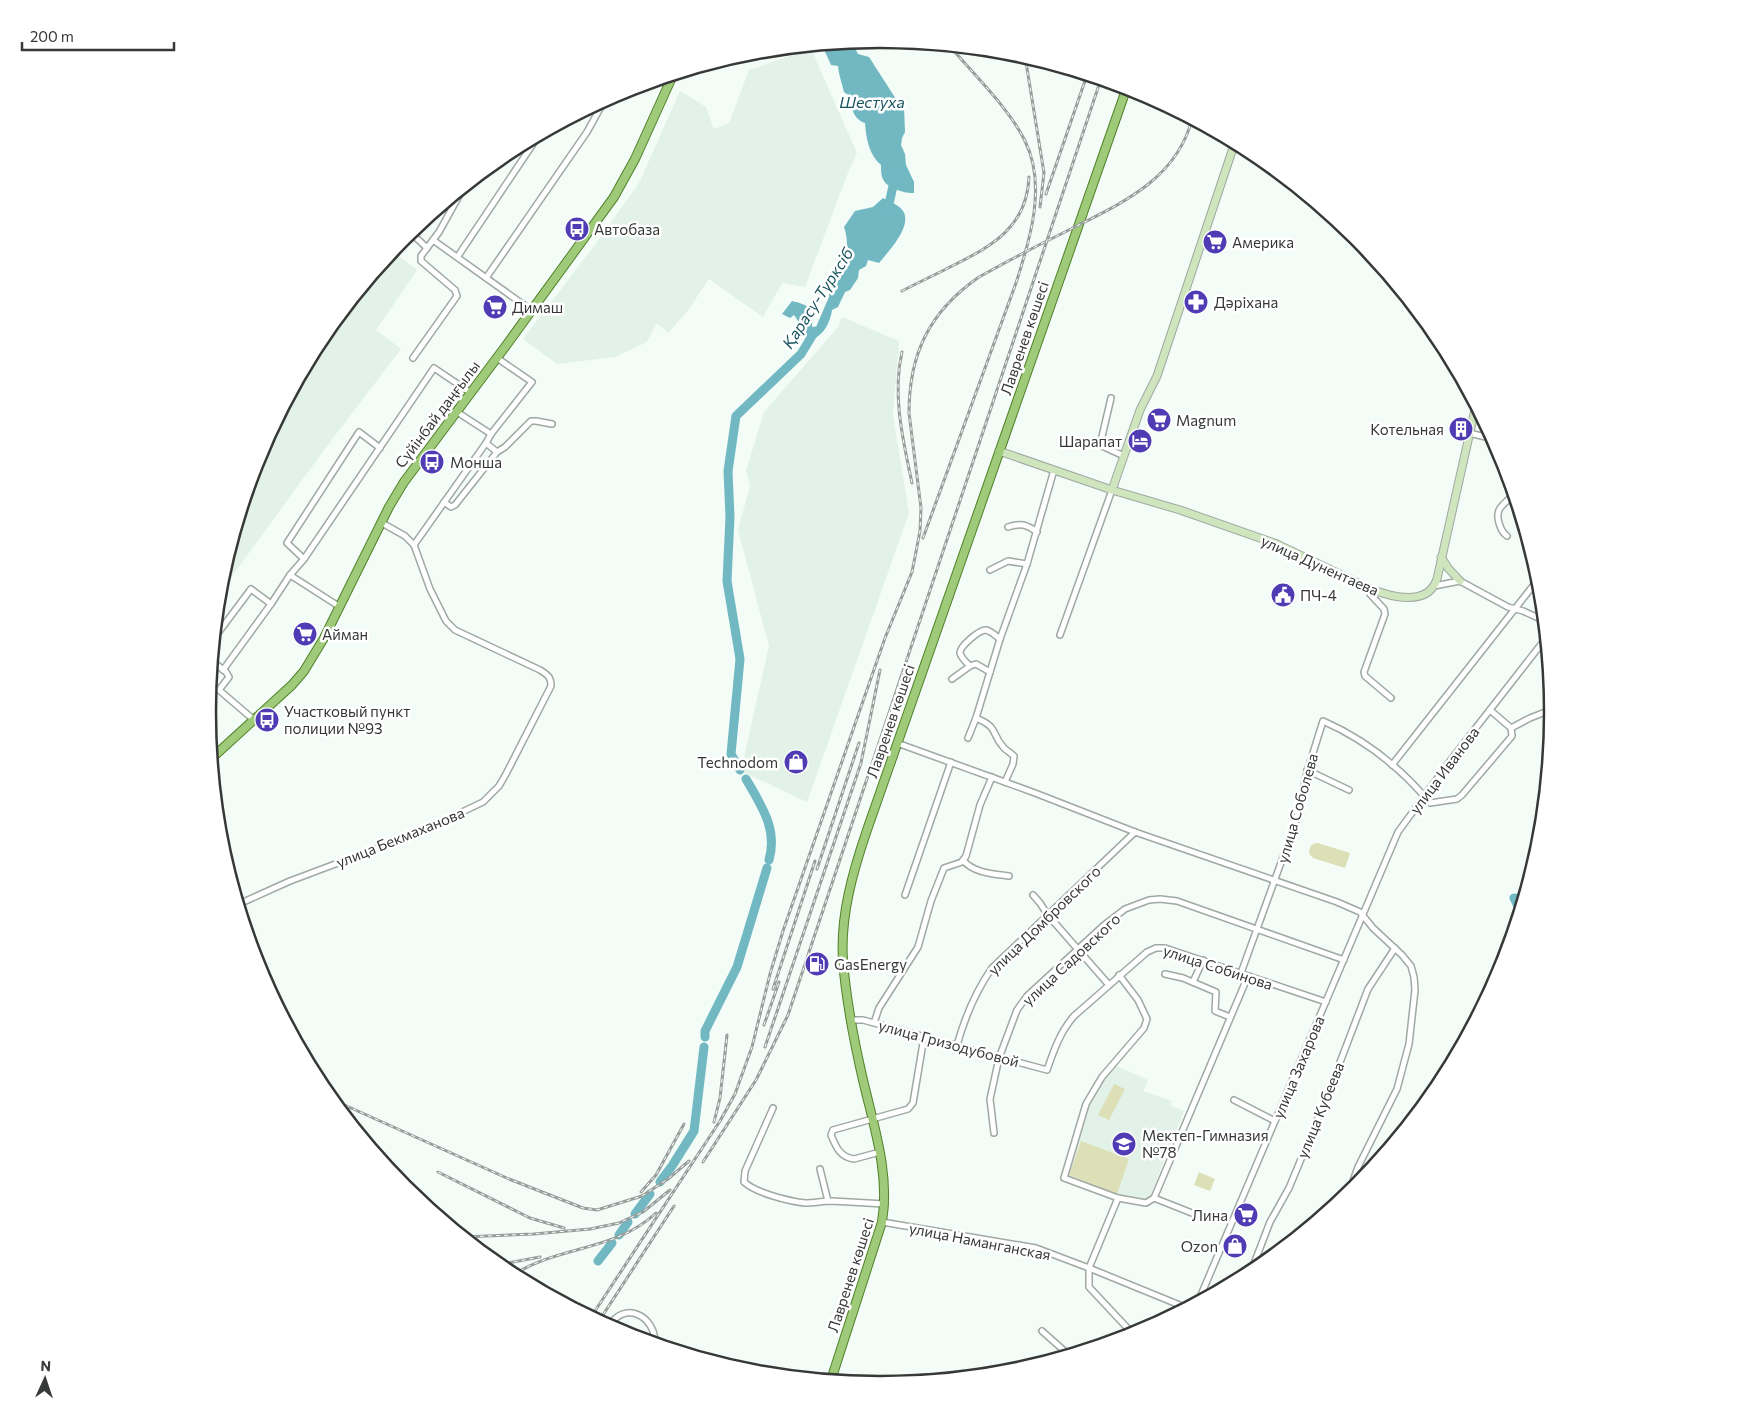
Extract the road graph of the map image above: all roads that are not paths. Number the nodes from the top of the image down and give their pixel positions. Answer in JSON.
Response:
{"nodes":[{"id":1,"x":668,"y":83,"type":"edge"},
{"id":2,"x":1124,"y":94,"type":"edge"},
{"id":3,"x":599,"y":111,"type":"edge"},
{"id":4,"x":531,"y":147,"type":"edge"},
{"id":5,"x":1233,"y":149,"type":"edge"},
{"id":6,"x":456,"y":201,"type":"edge"},
{"id":7,"x":416,"y":237,"type":"edge"},
{"id":8,"x":433,"y":240,"type":"junction"},
{"id":9,"x":427,"y":248,"type":"junction"},
{"id":10,"x":458,"y":256,"type":"junction"},
{"id":11,"x":486,"y":278,"type":"junction"},
{"id":12,"x":531,"y":310,"type":"junction"},
{"id":13,"x":413,"y":358,"type":"dead end"},
{"id":14,"x":497,"y":358,"type":"junction"},
{"id":15,"x":471,"y":393,"type":"junction"},
{"id":16,"x":1111,"y":398,"type":"dead end"},
{"id":17,"x":457,"y":412,"type":"junction"},
{"id":18,"x":1474,"y":414,"type":"edge"},
{"id":19,"x":552,"y":424,"type":"dead end"},
{"id":20,"x":1469,"y":433,"type":"junction"},
{"id":21,"x":490,"y":434,"type":"junction"},
{"id":22,"x":1484,"y":437,"type":"edge"},
{"id":23,"x":486,"y":443,"type":"junction"},
{"id":24,"x":380,"y":448,"type":"junction"},
{"id":25,"x":999,"y":450,"type":"junction"},
{"id":26,"x":497,"y":452,"type":"junction"},
{"id":27,"x":1124,"y":456,"type":"junction"},
{"id":28,"x":1054,"y":470,"type":"junction"},
{"id":29,"x":1112,"y":490,"type":"junction"},
{"id":30,"x":1510,"y":499,"type":"edge"},
{"id":31,"x":444,"y":502,"type":"junction"},
{"id":32,"x":382,"y":523,"type":"junction"},
{"id":33,"x":1008,"y":526,"type":"dead end"},
{"id":34,"x":1037,"y":532,"type":"junction"},
{"id":35,"x":1507,"y":536,"type":"dead end"},
{"id":36,"x":414,"y":545,"type":"junction"},
{"id":37,"x":1441,"y":557,"type":"junction"},
{"id":38,"x":304,"y":559,"type":"junction"},
{"id":39,"x":1027,"y":564,"type":"junction"},
{"id":40,"x":990,"y":570,"type":"dead end"},
{"id":41,"x":290,"y":575,"type":"junction"},
{"id":42,"x":1460,"y":581,"type":"junction"},
{"id":43,"x":1434,"y":586,"type":"junction"},
{"id":44,"x":1533,"y":587,"type":"edge"},
{"id":45,"x":1370,"y":589,"type":"junction"},
{"id":46,"x":271,"y":604,"type":"junction"},
{"id":47,"x":340,"y":607,"type":"junction"},
{"id":48,"x":1515,"y":610,"type":"junction"},
{"id":49,"x":1538,"y":618,"type":"edge"},
{"id":50,"x":222,"y":629,"type":"edge"},
{"id":51,"x":1060,"y":635,"type":"dead end"},
{"id":52,"x":1000,"y":639,"type":"junction"},
{"id":53,"x":1541,"y":644,"type":"edge"},
{"id":54,"x":217,"y":665,"type":"edge"},
{"id":55,"x":970,"y":666,"type":"junction"},
{"id":56,"x":223,"y":670,"type":"junction"},
{"id":57,"x":990,"y":672,"type":"junction"},
{"id":58,"x":952,"y":679,"type":"dead end"},
{"id":59,"x":1391,"y":698,"type":"dead end"},
{"id":60,"x":1490,"y":710,"type":"junction"},
{"id":61,"x":1545,"y":712,"type":"edge"},
{"id":62,"x":976,"y":718,"type":"junction"},
{"id":63,"x":254,"y":720,"type":"junction"},
{"id":64,"x":1511,"y":728,"type":"junction"},
{"id":65,"x":968,"y":738,"type":"dead end"},
{"id":66,"x":897,"y":743,"type":"junction"},
{"id":67,"x":217,"y":754,"type":"edge"},
{"id":68,"x":951,"y":762,"type":"junction"},
{"id":69,"x":1392,"y":765,"type":"junction"},
{"id":70,"x":1307,"y":770,"type":"junction"},
{"id":71,"x":992,"y":778,"type":"junction"},
{"id":72,"x":1005,"y":782,"type":"junction"},
{"id":73,"x":1349,"y":790,"type":"dead end"},
{"id":74,"x":1424,"y":795,"type":"junction"},
{"id":75,"x":1135,"y":832,"type":"junction"},
{"id":76,"x":963,"y":860,"type":"junction"},
{"id":77,"x":1009,"y":876,"type":"dead end"},
{"id":78,"x":1276,"y":881,"type":"junction"},
{"id":79,"x":906,"y":895,"type":"dead end"},
{"id":80,"x":1033,"y":895,"type":"dead end"},
{"id":81,"x":244,"y":901,"type":"edge"},
{"id":82,"x":1047,"y":914,"type":"junction"},
{"id":83,"x":1363,"y":916,"type":"junction"},
{"id":84,"x":1258,"y":928,"type":"junction"},
{"id":85,"x":1395,"y":948,"type":"junction"},
{"id":86,"x":1077,"y":949,"type":"junction"},
{"id":87,"x":1203,"y":960,"type":"junction"},
{"id":88,"x":1344,"y":960,"type":"junction"},
{"id":89,"x":1241,"y":973,"type":"junction"},
{"id":90,"x":1165,"y":974,"type":"dead end"},
{"id":91,"x":1119,"y":975,"type":"junction"},
{"id":92,"x":1248,"y":976,"type":"junction"},
{"id":93,"x":1193,"y":982,"type":"junction"},
{"id":94,"x":1109,"y":985,"type":"junction"},
{"id":95,"x":1326,"y":1002,"type":"junction"},
{"id":96,"x":1230,"y":1017,"type":"junction"},
{"id":97,"x":850,"y":1020,"type":"junction"},
{"id":98,"x":874,"y":1022,"type":"junction"},
{"id":99,"x":924,"y":1036,"type":"junction"},
{"id":100,"x":956,"y":1045,"type":"junction"},
{"id":101,"x":999,"y":1058,"type":"junction"},
{"id":102,"x":1047,"y":1070,"type":"joint"},
{"id":103,"x":1234,"y":1100,"type":"dead end"},
{"id":104,"x":773,"y":1108,"type":"dead end"},
{"id":105,"x":872,"y":1118,"type":"junction"},
{"id":106,"x":1275,"y":1121,"type":"junction"},
{"id":107,"x":994,"y":1133,"type":"dead end"},
{"id":108,"x":880,"y":1152,"type":"junction"},
{"id":109,"x":820,"y":1170,"type":"dead end"},
{"id":110,"x":1354,"y":1177,"type":"edge"},
{"id":111,"x":1118,"y":1198,"type":"junction"},
{"id":112,"x":1154,"y":1198,"type":"junction"},
{"id":113,"x":828,"y":1201,"type":"junction"},
{"id":114,"x":885,"y":1204,"type":"junction"},
{"id":115,"x":1207,"y":1219,"type":"dead end"},
{"id":116,"x":882,"y":1222,"type":"junction"},
{"id":117,"x":1255,"y":1261,"type":"edge"},
{"id":118,"x":1090,"y":1268,"type":"junction"},
{"id":119,"x":1202,"y":1293,"type":"edge"},
{"id":120,"x":1180,"y":1305,"type":"edge"},
{"id":121,"x":613,"y":1320,"type":"edge"},
{"id":122,"x":1128,"y":1329,"type":"edge"},
{"id":123,"x":1042,"y":1331,"type":"dead end"},
{"id":124,"x":656,"y":1337,"type":"edge"},
{"id":125,"x":1064,"y":1350,"type":"edge"},
{"id":126,"x":833,"y":1375,"type":"edge"}],
"edges":[{"from":1,"to":12,"type":"main road","name":"Сүйінбай даңғылы"},
{"from":2,"to":25,"type":"main road","name":"Лавренев көшесі"},
{"from":3,"to":11,"type":"street"},
{"from":4,"to":10,"type":"street"},
{"from":5,"to":27,"type":"street"},
{"from":6,"to":8,"type":"street"},
{"from":7,"to":9,"type":"street"},
{"from":8,"to":9,"type":"street"},
{"from":8,"to":10,"type":"street"},
{"from":9,"to":13,"type":"street"},
{"from":10,"to":11,"type":"street"},
{"from":11,"to":12,"type":"street"},
{"from":12,"to":14,"type":"main road","name":"Сүйінбай даңғылы"},
{"from":14,"to":15,"type":"main road","name":"Сүйінбай даңғылы"},
{"from":14,"to":21,"type":"street"},
{"from":15,"to":17,"type":"main road","name":"Сүйінбай даңғылы"},
{"from":15,"to":24,"type":"street"},
{"from":16,"to":27,"type":"street"},
{"from":17,"to":21,"type":"street"},
{"from":17,"to":32,"type":"main road","name":"Сүйінбай даңғылы"},
{"from":18,"to":20,"type":"street"},
{"from":19,"to":26,"type":"street"},
{"from":20,"to":22,"type":"street"},
{"from":20,"to":37,"type":"street"},
{"from":21,"to":23,"type":"street"},
{"from":23,"to":26,"type":"street"},
{"from":23,"to":31,"type":"street"},
{"from":24,"to":38,"type":"street"},
{"from":24,"to":38,"type":"street"},
{"from":25,"to":28,"type":"street","name":"улица Дунентаева"},
{"from":25,"to":66,"type":"main road","name":"Лавренев көшесі"},
{"from":26,"to":31,"type":"street"},
{"from":27,"to":29,"type":"street"},
{"from":28,"to":29,"type":"street","name":"улица Дунентаева"},
{"from":28,"to":34,"type":"street"},
{"from":29,"to":45,"type":"street","name":"улица Дунентаева"},
{"from":29,"to":51,"type":"street"},
{"from":30,"to":35,"type":"street"},
{"from":31,"to":36,"type":"street"},
{"from":32,"to":36,"type":"street"},
{"from":32,"to":47,"type":"main road","name":"Сүйінбай даңғылы"},
{"from":33,"to":34,"type":"street"},
{"from":34,"to":39,"type":"street"},
{"from":36,"to":81,"type":"street","name":"улица Бекмаханова"},
{"from":37,"to":42,"type":"street"},
{"from":37,"to":43,"type":"street"},
{"from":38,"to":41,"type":"street"},
{"from":39,"to":40,"type":"street"},
{"from":39,"to":52,"type":"street"},
{"from":41,"to":46,"type":"street"},
{"from":41,"to":47,"type":"street"},
{"from":42,"to":43,"type":"street"},
{"from":42,"to":48,"type":"street"},
{"from":43,"to":45,"type":"street","name":"улица Дунентаева"},
{"from":44,"to":48,"type":"street"},
{"from":45,"to":59,"type":"street"},
{"from":46,"to":50,"type":"street"},
{"from":46,"to":56,"type":"street"},
{"from":47,"to":63,"type":"main road","name":"Сүйінбай даңғылы"},
{"from":48,"to":49,"type":"street"},
{"from":48,"to":69,"type":"street"},
{"from":52,"to":55,"type":"street"},
{"from":52,"to":57,"type":"street"},
{"from":53,"to":60,"type":"street","name":"улица Иванова"},
{"from":54,"to":56,"type":"street"},
{"from":55,"to":57,"type":"street"},
{"from":55,"to":58,"type":"street"},
{"from":56,"to":63,"type":"street"},
{"from":57,"to":62,"type":"street"},
{"from":60,"to":64,"type":"street"},
{"from":60,"to":74,"type":"street","name":"улица Иванова"},
{"from":61,"to":64,"type":"street"},
{"from":62,"to":65,"type":"street"},
{"from":62,"to":72,"type":"street"},
{"from":63,"to":67,"type":"main road","name":"Сүйінбай даңғылы"},
{"from":64,"to":74,"type":"street"},
{"from":66,"to":68,"type":"street"},
{"from":66,"to":97,"type":"main road","name":"Лавренев көшесі"},
{"from":68,"to":71,"type":"street"},
{"from":68,"to":79,"type":"street"},
{"from":69,"to":70,"type":"street","name":"улица Соболева"},
{"from":69,"to":74,"type":"street","name":"улица Соболева"},
{"from":70,"to":73,"type":"street"},
{"from":70,"to":78,"type":"street","name":"улица Соболева"},
{"from":71,"to":72,"type":"street"},
{"from":71,"to":76,"type":"street"},
{"from":72,"to":75,"type":"street"},
{"from":74,"to":83,"type":"street","name":"улица Иванова"},
{"from":75,"to":78,"type":"street"},
{"from":75,"to":82,"type":"street","name":"улица Домбровского"},
{"from":76,"to":77,"type":"street"},
{"from":76,"to":98,"type":"street"},
{"from":78,"to":83,"type":"street"},
{"from":78,"to":84,"type":"street","name":"улица Соболева"},
{"from":80,"to":82,"type":"street"},
{"from":82,"to":86,"type":"street"},
{"from":82,"to":100,"type":"street","name":"улица Домбровского"},
{"from":83,"to":85,"type":"street"},
{"from":83,"to":88,"type":"street","name":"улица Захарова"},
{"from":84,"to":86,"type":"street","name":"улица Садовского"},
{"from":84,"to":88,"type":"street","name":"улица Садовского"},
{"from":84,"to":89,"type":"street","name":"улица Соболева"},
{"from":85,"to":110,"type":"street"},
{"from":85,"to":117,"type":"street","name":"улица Кубеева"},
{"from":86,"to":94,"type":"street"},
{"from":86,"to":101,"type":"street","name":"улица Садовского"},
{"from":87,"to":89,"type":"street","name":"улица Собинова"},
{"from":87,"to":91,"type":"street","name":"улица Собинова"},
{"from":87,"to":93,"type":"street"},
{"from":88,"to":95,"type":"street","name":"улица Захарова"},
{"from":89,"to":92,"type":"street","name":"улица Собинова"},
{"from":90,"to":93,"type":"street"},
{"from":91,"to":94,"type":"street","name":"улица Собинова"},
{"from":91,"to":111,"type":"street"},
{"from":92,"to":95,"type":"street","name":"улица Собинова"},
{"from":92,"to":96,"type":"street"},
{"from":93,"to":96,"type":"street"},
{"from":94,"to":102,"type":"street","name":"улица Собинова"},
{"from":95,"to":106,"type":"street","name":"улица Захарова"},
{"from":96,"to":112,"type":"street"},
{"from":97,"to":98,"type":"street","name":"улица Гризодубовой"},
{"from":97,"to":105,"type":"main road","name":"Лавренев көшесі"},
{"from":98,"to":99,"type":"street","name":"улица Гризодубовой"},
{"from":99,"to":100,"type":"street","name":"улица Гризодубовой"},
{"from":99,"to":105,"type":"street"},
{"from":100,"to":101,"type":"street","name":"улица Гризодубовой"},
{"from":101,"to":102,"type":"street","name":"улица Гризодубовой"},
{"from":101,"to":107,"type":"street","name":"улица Садовского"},
{"from":103,"to":106,"type":"street"},
{"from":104,"to":113,"type":"street"},
{"from":105,"to":108,"type":"main road","name":"Лавренев көшесі"},
{"from":105,"to":108,"type":"street"},
{"from":106,"to":119,"type":"street","name":"улица Захарова"},
{"from":108,"to":114,"type":"main road","name":"Лавренев көшесі"},
{"from":109,"to":113,"type":"street"},
{"from":111,"to":112,"type":"street"},
{"from":111,"to":118,"type":"street"},
{"from":112,"to":115,"type":"street"},
{"from":113,"to":114,"type":"street"},
{"from":114,"to":116,"type":"main road","name":"Лавренев көшесі"},
{"from":116,"to":118,"type":"street","name":"улица Наманганская"},
{"from":116,"to":126,"type":"main road","name":"Лавренев көшесі"},
{"from":118,"to":120,"type":"street","name":"улица Наманганская"},
{"from":118,"to":122,"type":"street"},
{"from":121,"to":124,"type":"street"},
{"from":123,"to":125,"type":"street"}]}
